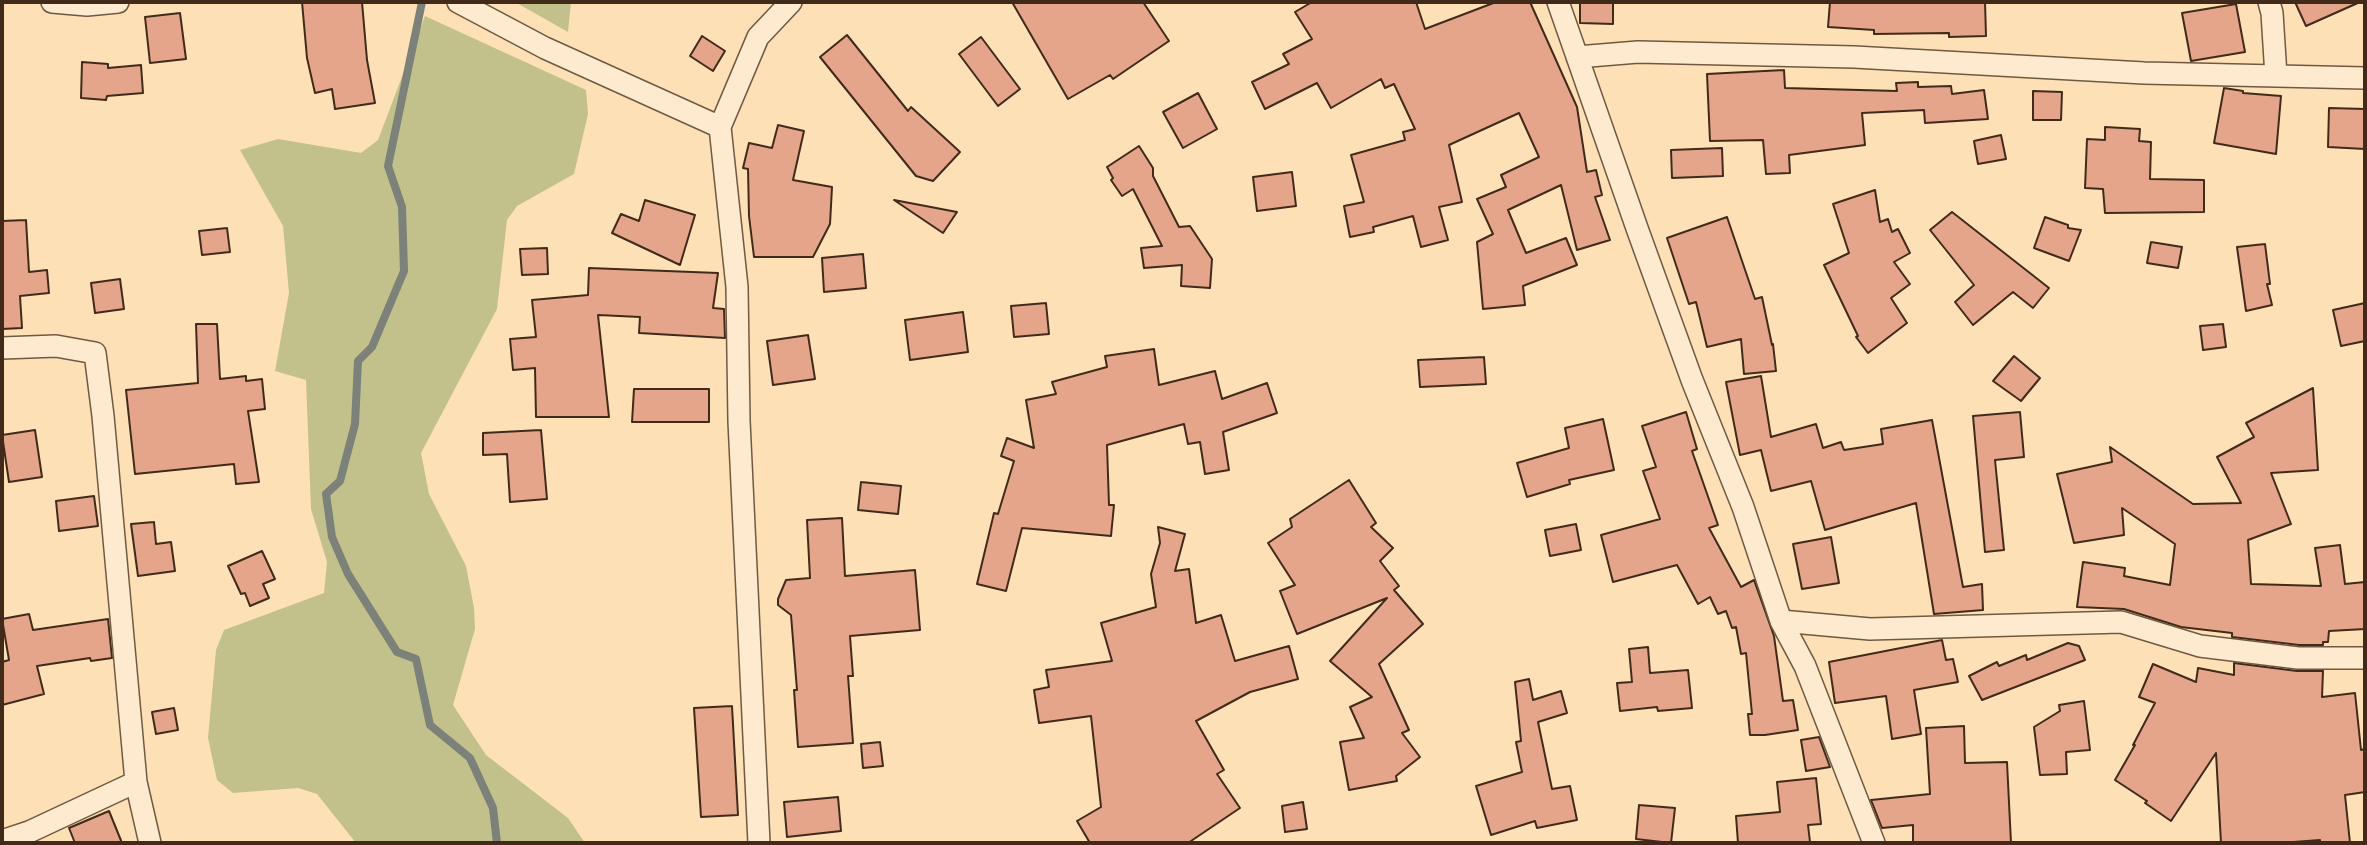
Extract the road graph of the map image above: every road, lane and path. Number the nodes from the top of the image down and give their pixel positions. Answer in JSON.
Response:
{"nodes":[{"id":1,"x":52,"y":2,"type":"edge"},
{"id":2,"x":118,"y":2,"type":"edge"},
{"id":3,"x":458,"y":2,"type":"edge"},
{"id":4,"x":791,"y":2,"type":"edge"},
{"id":5,"x":1558,"y":2,"type":"edge"},
{"id":6,"x":2269,"y":2,"type":"edge"},
{"id":7,"x":1577,"y":57,"type":"junction"},
{"id":8,"x":2276,"y":76,"type":"junction"},
{"id":9,"x":2365,"y":78,"type":"edge"},
{"id":10,"x":720,"y":127,"type":"junction"},
{"id":11,"x":2,"y":348,"type":"edge"},
{"id":12,"x":1781,"y":621,"type":"junction"},
{"id":13,"x":2365,"y":658,"type":"edge"},
{"id":14,"x":136,"y":782,"type":"junction"},
{"id":15,"x":2,"y":841,"type":"edge"},
{"id":16,"x":150,"y":843,"type":"edge"},
{"id":17,"x":759,"y":843,"type":"edge"},
{"id":18,"x":1874,"y":843,"type":"edge"}],
"edges":[{"from":1,"to":2,"type":"street"},
{"from":3,"to":10,"type":"street"},
{"from":4,"to":10,"type":"street"},
{"from":5,"to":7,"type":"street"},
{"from":6,"to":8,"type":"street"},
{"from":7,"to":8,"type":"street"},
{"from":7,"to":12,"type":"street"},
{"from":8,"to":9,"type":"street"},
{"from":10,"to":17,"type":"street"},
{"from":11,"to":14,"type":"street"},
{"from":12,"to":13,"type":"street"},
{"from":12,"to":18,"type":"street"},
{"from":14,"to":15,"type":"street"},
{"from":14,"to":16,"type":"street"}]}
